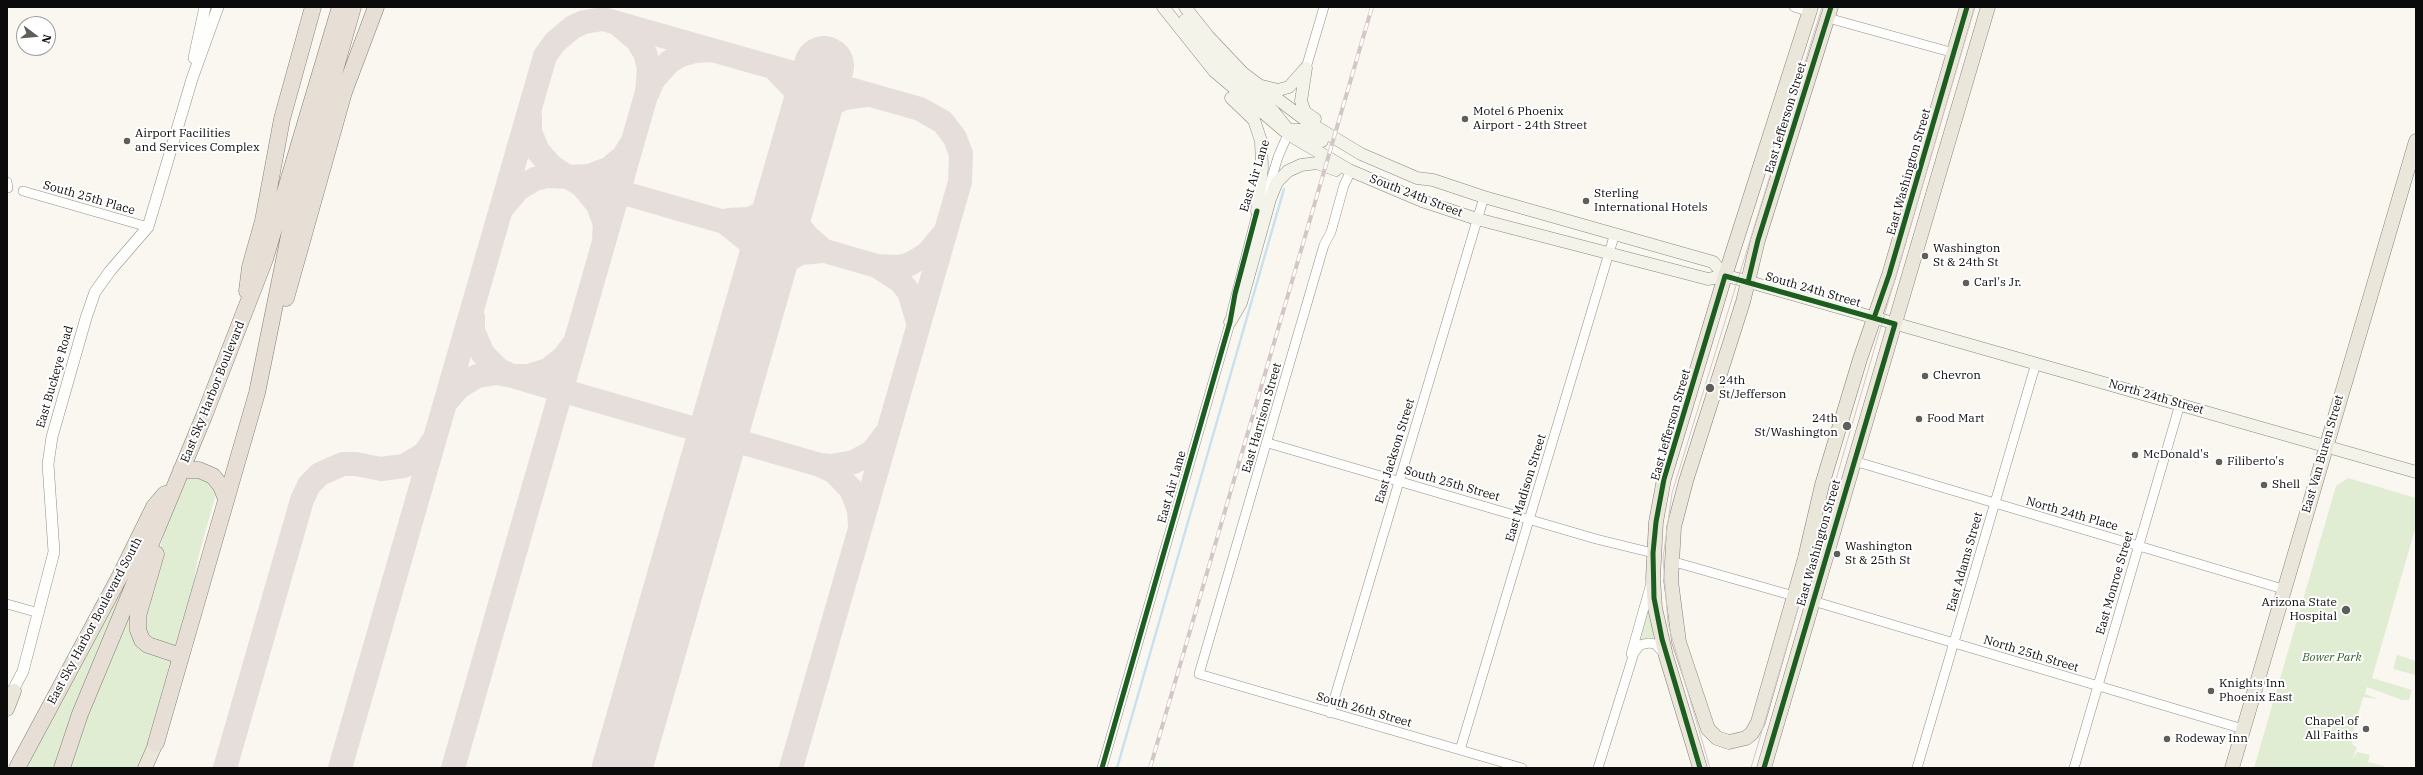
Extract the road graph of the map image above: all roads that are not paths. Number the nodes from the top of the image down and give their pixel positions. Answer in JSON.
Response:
{"nodes":[{"id":1,"x":205,"y":7,"type":"edge"},
{"id":2,"x":218,"y":7,"type":"edge"},
{"id":3,"x":313,"y":7,"type":"edge"},
{"id":4,"x":340,"y":7,"type":"edge"},
{"id":5,"x":353,"y":7,"type":"edge"},
{"id":6,"x":376,"y":7,"type":"edge"},
{"id":7,"x":1181,"y":7,"type":"edge"},
{"id":8,"x":1185,"y":7,"type":"edge"},
{"id":9,"x":1324,"y":7,"type":"edge"},
{"id":10,"x":1794,"y":7,"type":"edge"},
{"id":11,"x":1967,"y":7,"type":"edge"},
{"id":12,"x":1972,"y":7,"type":"edge"},
{"id":13,"x":1988,"y":7,"type":"edge"},
{"id":14,"x":1811,"y":9,"type":"edge"},
{"id":15,"x":1165,"y":10,"type":"edge"},
{"id":16,"x":1829,"y":12,"type":"edge"},
{"id":17,"x":1960,"y":30,"type":"junction"},
{"id":18,"x":1954,"y":53,"type":"junction"},
{"id":19,"x":1815,"y":59,"type":"junction"},
{"id":20,"x":1306,"y":68,"type":"junction"},
{"id":21,"x":192,"y":79,"type":"junction"},
{"id":22,"x":1258,"y":85,"type":"junction"},
{"id":23,"x":1286,"y":131,"type":"junction"},
{"id":24,"x":2416,"y":141,"type":"edge"},
{"id":25,"x":1764,"y":152,"type":"junction"},
{"id":26,"x":2413,"y":159,"type":"edge"},
{"id":27,"x":1402,"y":172,"type":"junction"},
{"id":28,"x":1350,"y":174,"type":"junction"},
{"id":29,"x":1433,"y":180,"type":"junction"},
{"id":30,"x":23,"y":191,"type":"dead end"},
{"id":31,"x":1484,"y":197,"type":"junction"},
{"id":32,"x":1257,"y":211,"type":"junction"},
{"id":33,"x":1477,"y":219,"type":"junction"},
{"id":34,"x":148,"y":227,"type":"junction"},
{"id":35,"x":1614,"y":233,"type":"junction"},
{"id":36,"x":1609,"y":252,"type":"junction"},
{"id":37,"x":1725,"y":276,"type":"junction"},
{"id":38,"x":1748,"y":282,"type":"junction"},
{"id":39,"x":244,"y":315,"type":"junction"},
{"id":40,"x":1874,"y":318,"type":"junction"},
{"id":41,"x":1230,"y":322,"type":"junction"},
{"id":42,"x":1895,"y":324,"type":"junction"},
{"id":43,"x":2036,"y":363,"type":"junction"},
{"id":44,"x":262,"y":370,"type":"junction"},
{"id":45,"x":2180,"y":404,"type":"junction"},
{"id":46,"x":1268,"y":443,"type":"junction"},
{"id":47,"x":2325,"y":447,"type":"junction"},
{"id":48,"x":1854,"y":461,"type":"junction"},
{"id":49,"x":2416,"y":472,"type":"edge"},
{"id":50,"x":180,"y":474,"type":"junction"},
{"id":51,"x":1398,"y":481,"type":"junction"},
{"id":52,"x":226,"y":499,"type":"junction"},
{"id":53,"x":1994,"y":504,"type":"junction"},
{"id":54,"x":166,"y":507,"type":"junction"},
{"id":55,"x":1529,"y":519,"type":"junction"},
{"id":56,"x":2139,"y":546,"type":"junction"},
{"id":57,"x":1653,"y":553,"type":"junction"},
{"id":58,"x":1671,"y":561,"type":"junction"},
{"id":59,"x":1653,"y":578,"type":"junction"},
{"id":60,"x":2283,"y":589,"type":"junction"},
{"id":61,"x":1794,"y":596,"type":"junction"},
{"id":62,"x":1813,"y":601,"type":"junction"},
{"id":63,"x":7,"y":604,"type":"edge"},
{"id":64,"x":39,"y":613,"type":"junction"},
{"id":65,"x":1954,"y":643,"type":"junction"},
{"id":66,"x":1777,"y":653,"type":"junction"},
{"id":67,"x":181,"y":656,"type":"junction"},
{"id":68,"x":1666,"y":656,"type":"junction"},
{"id":69,"x":1630,"y":663,"type":"junction"},
{"id":70,"x":1199,"y":674,"type":"joint"},
{"id":71,"x":1690,"y":678,"type":"junction"},
{"id":72,"x":2098,"y":686,"type":"junction"},
{"id":73,"x":11,"y":696,"type":"edge"},
{"id":74,"x":7,"y":709,"type":"edge"},
{"id":75,"x":1330,"y":713,"type":"junction"},
{"id":76,"x":2244,"y":728,"type":"junction"},
{"id":77,"x":1729,"y":742,"type":"joint"},
{"id":78,"x":156,"y":743,"type":"junction"},
{"id":79,"x":1460,"y":750,"type":"junction"},
{"id":80,"x":17,"y":768,"type":"edge"},
{"id":81,"x":62,"y":768,"type":"edge"},
{"id":82,"x":145,"y":768,"type":"edge"},
{"id":83,"x":151,"y":768,"type":"edge"},
{"id":84,"x":1102,"y":768,"type":"edge"},
{"id":85,"x":1522,"y":768,"type":"edge"},
{"id":86,"x":1598,"y":768,"type":"edge"},
{"id":87,"x":1700,"y":768,"type":"edge"},
{"id":88,"x":1705,"y":768,"type":"edge"},
{"id":89,"x":1758,"y":768,"type":"edge"},
{"id":90,"x":1764,"y":768,"type":"edge"},
{"id":91,"x":1917,"y":768,"type":"edge"},
{"id":92,"x":2074,"y":768,"type":"edge"},
{"id":93,"x":2232,"y":768,"type":"edge"}],
"edges":[{"from":1,"to":21,"type":"street","name":"East Buckeye Road"},
{"from":2,"to":21,"type":"street","name":"East Buckeye Road"},
{"from":3,"to":39,"type":"highway"},
{"from":4,"to":39,"type":"highway","name":"East Sky Harbor Boulevard"},
{"from":5,"to":44,"type":"highway"},
{"from":6,"to":44,"type":"highway"},
{"from":7,"to":23,"type":"main road"},
{"from":8,"to":22,"type":"main road","name":"South 24th Street"},
{"from":9,"to":20,"type":"street"},
{"from":10,"to":14,"type":"street"},
{"from":11,"to":17,"type":"main road","name":"East Washington Street"},
{"from":12,"to":17,"type":"main road","name":"East Washington Street"},
{"from":13,"to":42,"type":"main road","name":"East Washington Street"},
{"from":14,"to":25,"type":"main road","name":"East Jefferson Street"},
{"from":15,"to":23,"type":"main road"},
{"from":15,"to":32,"type":"main road"},
{"from":16,"to":18,"type":"street"},
{"from":16,"to":19,"type":"main road","name":"East Jefferson Street"},
{"from":17,"to":18,"type":"main road","name":"East Washington Street"},
{"from":18,"to":40,"type":"main road","name":"East Washington Street"},
{"from":19,"to":25,"type":"main road","name":"East Jefferson Street"},
{"from":19,"to":38,"type":"main road","name":"East Jefferson Street"},
{"from":20,"to":22,"type":"main road"},
{"from":20,"to":29,"type":"main road"},
{"from":21,"to":34,"type":"street","name":"East Buckeye Road"},
{"from":22,"to":27,"type":"main road","name":"South 24th Street"},
{"from":23,"to":27,"type":"main road"},
{"from":23,"to":28,"type":"main road"},
{"from":23,"to":32,"type":"street","name":"East Air Lane"},
{"from":23,"to":41,"type":"street","name":"East Air Lane"},
{"from":24,"to":26,"type":"main road","name":"East Van Buren Street"},
{"from":25,"to":37,"type":"main road","name":"East Jefferson Street"},
{"from":26,"to":47,"type":"main road","name":"East Van Buren Street"},
{"from":27,"to":29,"type":"main road","name":"South 24th Street"},
{"from":28,"to":33,"type":"main road","name":"South 24th Street"},
{"from":28,"to":41,"type":"main road"},
{"from":28,"to":46,"type":"street","name":"East Harrison Street"},
{"from":29,"to":31,"type":"main road","name":"South 24th Street"},
{"from":30,"to":34,"type":"street","name":"South 25th Place"},
{"from":31,"to":33,"type":"street","name":"East Jackson Street"},
{"from":31,"to":35,"type":"main road","name":"South 24th Street"},
{"from":32,"to":41,"type":"street","name":"East Air Lane"},
{"from":33,"to":36,"type":"main road","name":"South 24th Street"},
{"from":33,"to":51,"type":"street","name":"East Jackson Street"},
{"from":34,"to":64,"type":"street","name":"East Buckeye Road"},
{"from":35,"to":36,"type":"street","name":"East Madison Street"},
{"from":35,"to":37,"type":"main road","name":"South 24th Street"},
{"from":36,"to":37,"type":"main road","name":"South 24th Street"},
{"from":36,"to":55,"type":"street","name":"East Madison Street"},
{"from":37,"to":38,"type":"main road","name":"South 24th Street"},
{"from":37,"to":57,"type":"main road","name":"East Jefferson Street"},
{"from":38,"to":40,"type":"main road","name":"South 24th Street"},
{"from":38,"to":58,"type":"main road","name":"East Jefferson Street"},
{"from":39,"to":50,"type":"highway","name":"East Sky Harbor Boulevard"},
{"from":40,"to":42,"type":"main road","name":"South 24th Street"},
{"from":40,"to":61,"type":"main road","name":"East Washington Street"},
{"from":41,"to":84,"type":"street","name":"East Air Lane"},
{"from":42,"to":43,"type":"main road","name":"North 24th Street"},
{"from":42,"to":48,"type":"main road","name":"East Washington Street"},
{"from":43,"to":45,"type":"main road","name":"North 24th Street"},
{"from":43,"to":53,"type":"street","name":"East Adams Street"},
{"from":44,"to":52,"type":"highway"},
{"from":45,"to":47,"type":"main road","name":"North 24th Street"},
{"from":45,"to":56,"type":"street","name":"East Monroe Street"},
{"from":46,"to":51,"type":"street","name":"South 25th Street"},
{"from":46,"to":70,"type":"street","name":"East Harrison Street"},
{"from":47,"to":49,"type":"main road","name":"North 24th Street"},
{"from":47,"to":60,"type":"main road","name":"East Van Buren Street"},
{"from":48,"to":53,"type":"street","name":"North 24th Place"},
{"from":48,"to":62,"type":"main road","name":"East Washington Street"},
{"from":50,"to":52,"type":"highway"},
{"from":50,"to":54,"type":"highway","name":"East Sky Harbor Boulevard"},
{"from":50,"to":80,"type":"highway","name":"East Sky Harbor Boulevard South"},
{"from":51,"to":55,"type":"street","name":"South 25th Street"},
{"from":51,"to":75,"type":"street","name":"East Jackson Street"},
{"from":52,"to":67,"type":"highway"},
{"from":53,"to":56,"type":"street","name":"North 24th Place"},
{"from":53,"to":65,"type":"street","name":"East Adams Street"},
{"from":54,"to":67,"type":"highway"},
{"from":54,"to":81,"type":"highway","name":"East Sky Harbor Boulevard"},
{"from":55,"to":57,"type":"street","name":"South 25th Street"},
{"from":55,"to":79,"type":"street","name":"East Madison Street"},
{"from":56,"to":60,"type":"street","name":"North 24th Place"},
{"from":56,"to":72,"type":"street","name":"East Monroe Street"},
{"from":57,"to":59,"type":"main road","name":"East Jefferson Street"},
{"from":58,"to":61,"type":"street"},
{"from":58,"to":71,"type":"main road","name":"East Jefferson Street"},
{"from":59,"to":68,"type":"main road","name":"East Jefferson Street"},
{"from":59,"to":69,"type":"street","name":"East Jefferson Street"},
{"from":60,"to":76,"type":"main road","name":"East Van Buren Street"},
{"from":61,"to":66,"type":"main road","name":"East Washington Street"},
{"from":62,"to":65,"type":"street","name":"North 25th Street"},
{"from":62,"to":90,"type":"main road","name":"East Washington Street"},
{"from":63,"to":64,"type":"street"},
{"from":64,"to":73,"type":"street","name":"East Buckeye Road"},
{"from":65,"to":72,"type":"street","name":"North 25th Street"},
{"from":65,"to":91,"type":"street","name":"East Adams Street"},
{"from":66,"to":77,"type":"main road","name":"East Washington Street"},
{"from":66,"to":89,"type":"main road"},
{"from":67,"to":78,"type":"highway"},
{"from":68,"to":69,"type":"street","name":"East Jefferson Street"},
{"from":68,"to":87,"type":"main road","name":"East Jefferson Street"},
{"from":69,"to":86,"type":"street","name":"East Jefferson Street"},
{"from":70,"to":75,"type":"street","name":"South 26th Street"},
{"from":71,"to":77,"type":"main road","name":"East Jefferson Street"},
{"from":71,"to":88,"type":"main road","name":"East Jefferson Street"},
{"from":72,"to":76,"type":"street","name":"North 25th Street"},
{"from":72,"to":92,"type":"street","name":"East Monroe Street"},
{"from":73,"to":74,"type":"main road"},
{"from":75,"to":79,"type":"street","name":"South 26th Street"},
{"from":76,"to":93,"type":"main road","name":"East Van Buren Street"},
{"from":78,"to":82,"type":"main road"},
{"from":78,"to":83,"type":"main road"},
{"from":79,"to":85,"type":"street","name":"South 26th Street"}]}
